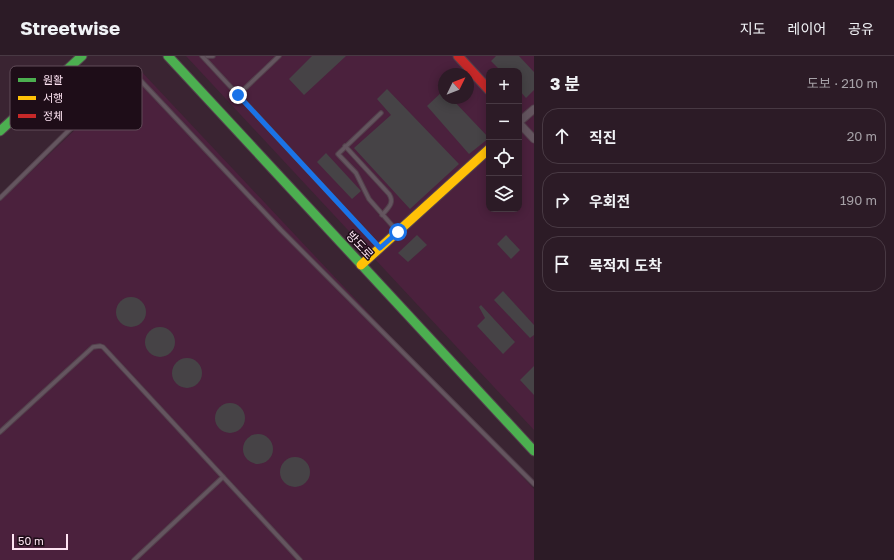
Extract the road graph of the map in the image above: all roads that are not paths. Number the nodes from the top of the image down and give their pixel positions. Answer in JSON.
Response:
{"nodes":[{"id":1,"x":82,"y":56,"type":"edge"},
{"id":2,"x":168,"y":56,"type":"edge"},
{"id":3,"x":202,"y":56,"type":"edge"},
{"id":4,"x":207,"y":56,"type":"edge"},
{"id":5,"x":213,"y":56,"type":"edge"},
{"id":6,"x":279,"y":56,"type":"edge"},
{"id":7,"x":458,"y":56,"type":"edge"},
{"id":8,"x":71,"y":66,"type":"edge"},
{"id":9,"x":142,"y":82,"type":"edge"},
{"id":10,"x":486,"y":87,"type":"edge"},
{"id":11,"x":238,"y":95,"type":"junction"},
{"id":12,"x":534,"y":109,"type":"edge"},
{"id":13,"x":381,"y":113,"type":"dead end"},
{"id":14,"x":522,"y":119,"type":"edge"},
{"id":15,"x":10,"y":122,"type":"edge"},
{"id":16,"x":522,"y":125,"type":"edge"},
{"id":17,"x":69,"y":130,"type":"edge"},
{"id":18,"x":0,"y":131,"type":"edge"},
{"id":19,"x":534,"y":139,"type":"edge"},
{"id":20,"x":345,"y":146,"type":"junction"},
{"id":21,"x":486,"y":152,"type":"edge"},
{"id":22,"x":0,"y":198,"type":"edge"},
{"id":23,"x":382,"y":215,"type":"junction"},
{"id":24,"x":398,"y":232,"type":"junction"},
{"id":25,"x":380,"y":248,"type":"junction"},
{"id":26,"x":361,"y":264,"type":"junction"},
{"id":27,"x":0,"y":432,"type":"edge"},
{"id":28,"x":534,"y":451,"type":"edge"},
{"id":29,"x":223,"y":477,"type":"junction"},
{"id":30,"x":534,"y":484,"type":"edge"},
{"id":31,"x":134,"y":560,"type":"edge"},
{"id":32,"x":300,"y":560,"type":"edge"}],
"edges":[{"from":1,"to":8,"type":"street"},
{"from":2,"to":26,"type":"street","name":"방도로"},
{"from":3,"to":11,"type":"lane"},
{"from":4,"to":5,"type":"lane"},
{"from":6,"to":11,"type":"lane"},
{"from":7,"to":10,"type":"street"},
{"from":9,"to":30,"type":"lane"},
{"from":11,"to":25,"type":"lane"},
{"from":12,"to":14,"type":"street"},
{"from":13,"to":20,"type":"lane"},
{"from":15,"to":18,"type":"street"},
{"from":16,"to":19,"type":"street"},
{"from":17,"to":22,"type":"lane"},
{"from":20,"to":23,"type":"lane"},
{"from":20,"to":23,"type":"lane"},
{"from":21,"to":24,"type":"street"},
{"from":23,"to":24,"type":"lane"},
{"from":24,"to":25,"type":"street"},
{"from":25,"to":26,"type":"street"},
{"from":26,"to":28,"type":"street","name":"방도로"},
{"from":27,"to":29,"type":"lane"},
{"from":29,"to":31,"type":"lane"},
{"from":29,"to":32,"type":"lane"}]}
